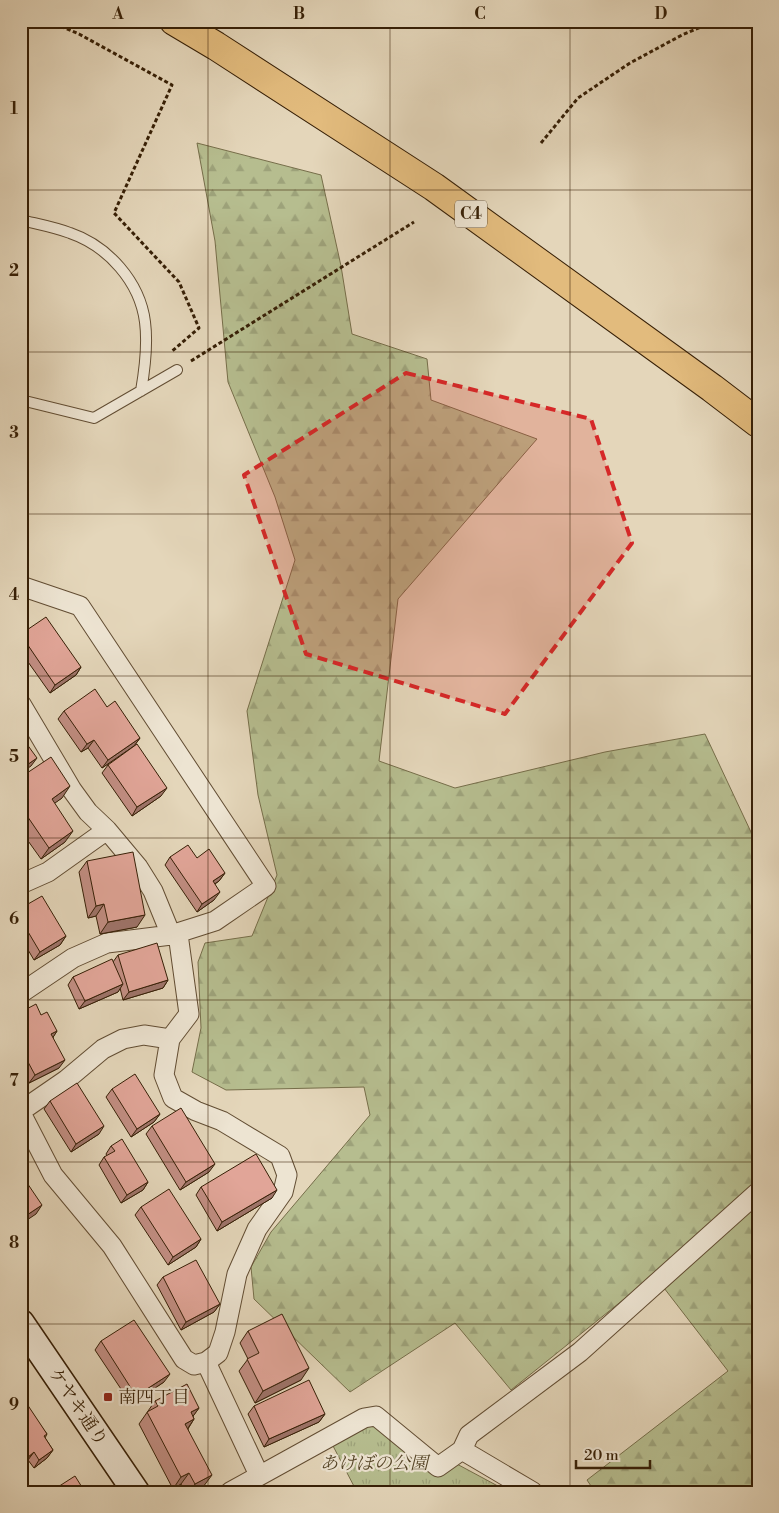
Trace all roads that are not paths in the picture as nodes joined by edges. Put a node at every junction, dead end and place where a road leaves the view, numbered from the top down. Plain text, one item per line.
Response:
1 (174, 21) edge
2 (21, 220) edge
3 (176, 370) road end
4 (141, 391) junction
5 (21, 400) edge
6 (758, 423) edge
7 (21, 586) edge
8 (21, 704) edge
9 (107, 830) junction
10 (21, 884) edge
11 (175, 934) junction
12 (21, 993) edge
13 (170, 1039) junction
14 (21, 1112) edge
15 (758, 1192) edge
16 (21, 1323) edge
17 (206, 1362) junction
18 (462, 1450) junction
19 (259, 1475) junction
20 (136, 1492) edge
21 (230, 1492) edge
22 (533, 1492) edge

1 - 6 highway, C4
2 - 4 lane
3 - 4 lane
4 - 5 lane
7 - 11 street
8 - 9 street
9 - 10 street
9 - 11 street
11 - 12 street
11 - 13 street
13 - 14 street
13 - 17 street
14 - 17 street
15 - 18 street
16 - 20 street, ケヤキ通り
17 - 19 street
18 - 19 street
18 - 22 street
19 - 21 street

